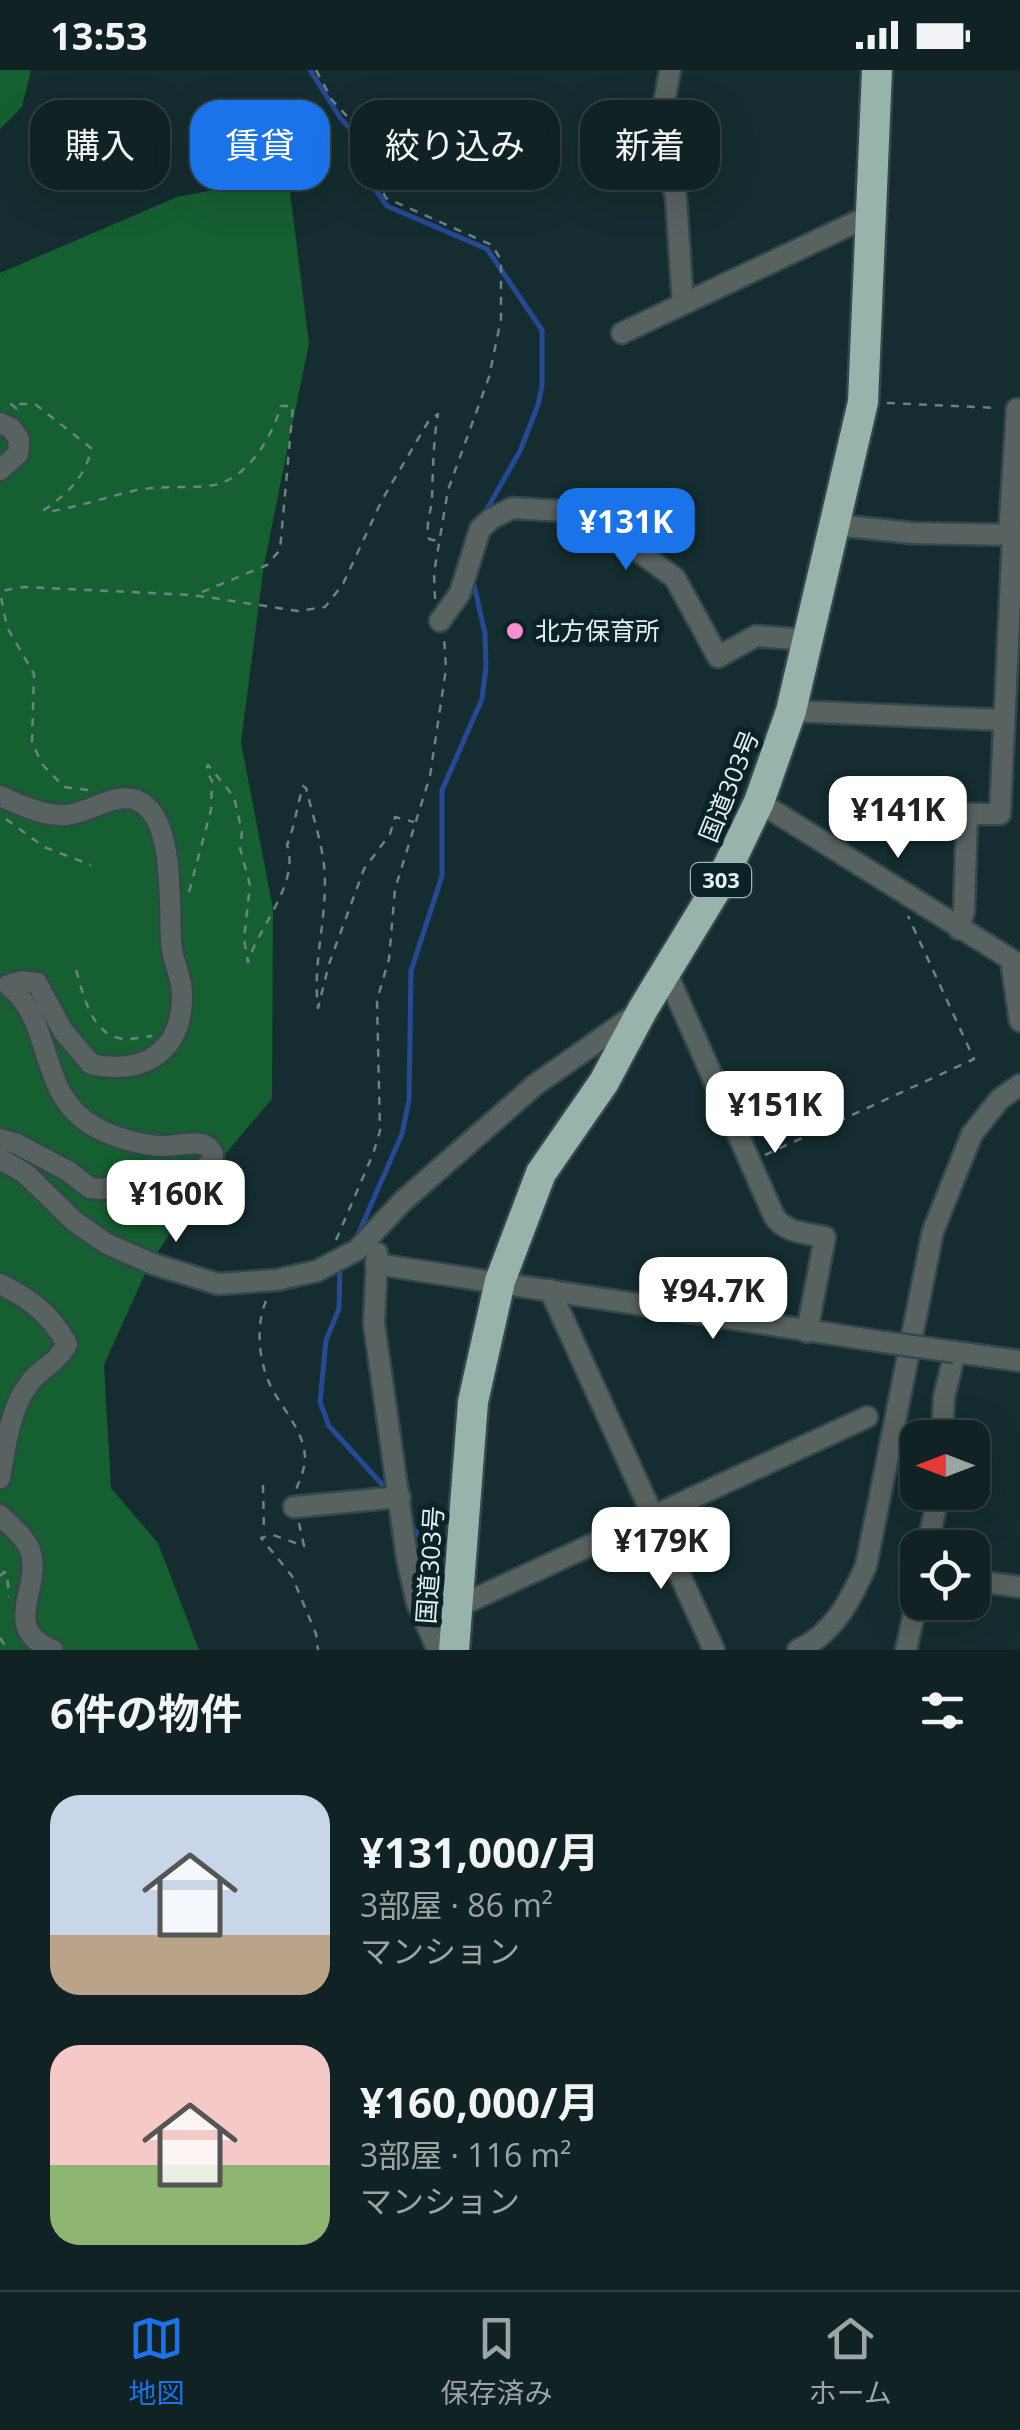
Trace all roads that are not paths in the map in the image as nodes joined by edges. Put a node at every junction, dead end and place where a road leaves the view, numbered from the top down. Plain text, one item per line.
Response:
1 (670, 70) edge
2 (878, 70) edge
3 (872, 214) junction
4 (683, 304) junction
5 (622, 334) dead end
6 (1017, 408) road end
7 (0, 423) edge
8 (0, 470) edge
9 (836, 525) junction
10 (1014, 535) edge
11 (440, 621) road end
12 (808, 640) junction
13 (790, 711) junction
14 (1004, 720) junction
15 (0, 796) edge
16 (759, 802) junction
17 (959, 928) junction
18 (1016, 964) edge
19 (663, 976) junction
20 (643, 1009) junction
21 (1020, 1021) edge
22 (1020, 1085) edge
23 (0, 1139) edge
24 (0, 1159) edge
25 (378, 1231) junction
26 (376, 1264) junction
27 (500, 1282) junction
28 (0, 1284) edge
29 (550, 1290) junction
30 (807, 1332) junction
31 (955, 1352) junction
32 (1020, 1360) edge
33 (867, 1417) dead end
34 (943, 1420) edge
35 (0, 1478) edge
36 (400, 1497) junction
37 (294, 1508) road end
38 (653, 1514) junction
39 (0, 1515) edge
40 (990, 1582) edge
41 (1020, 1587) edge
42 (456, 1602) junction
43 (913, 1620) edge
44 (53, 1650) edge
45 (438, 1650) edge
46 (454, 1650) edge
47 (714, 1650) edge
48 (798, 1650) edge
49 (906, 1650) edge

1 - 4 street
2 - 3 highway, 国道303号 / 303
3 - 4 street
3 - 9 highway, 国道303号 / 303
4 - 5 street
6 - 10 street
7 - 8 street
9 - 10 street
9 - 12 highway, 国道303号 / 303
10 - 14 street
11 - 12 street
12 - 13 highway, 国道303号 / 303
13 - 14 street
13 - 16 highway, 国道303号 / 303
14 - 17 street
15 - 23 street
16 - 17 street
16 - 19 highway, 国道303号 / 303
17 - 18 street
18 - 21 street
19 - 20 highway, 国道303号 / 303
19 - 30 street
20 - 25 street
20 - 27 highway, 国道303号 / 303
22 - 48 street
24 - 25 street
25 - 26 street
26 - 27 street
26 - 36 street
27 - 29 street
27 - 42 highway, 国道303号 / 303
28 - 35 street
29 - 30 street
29 - 38 street
30 - 31 street, bridge
31 - 32 street
31 - 34 street
33 - 38 street
36 - 37 street
36 - 45 street
38 - 42 street
38 - 47 street
39 - 44 street
40 - 41 street
42 - 46 highway, 国道303号 / 303
43 - 49 street

